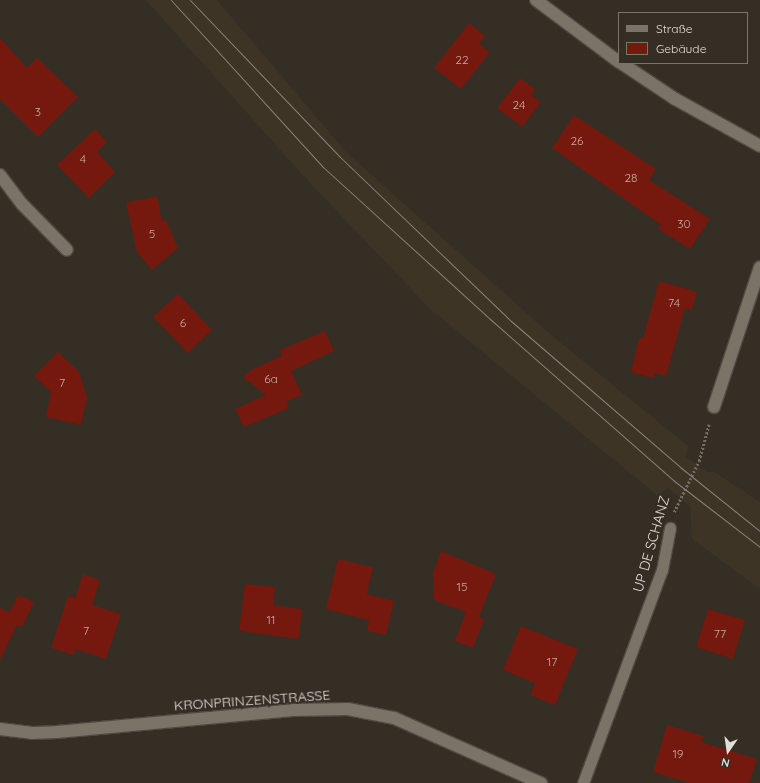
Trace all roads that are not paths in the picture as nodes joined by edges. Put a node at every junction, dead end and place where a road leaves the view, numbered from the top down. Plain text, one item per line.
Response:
1 (536, 0) edge
2 (618, 61) edge
3 (623, 64) edge
4 (760, 146) edge
5 (0, 175) edge
6 (68, 250) dead end
7 (760, 267) edge
8 (714, 407) road end
9 (670, 528) road end
10 (0, 729) edge
11 (541, 783) edge
12 (583, 783) edge

1 - 2 street
3 - 4 street
5 - 6 street
7 - 8 street
9 - 12 lane, UP DE SCHANZ
10 - 11 street, KRONPRINZENSTRASSE

